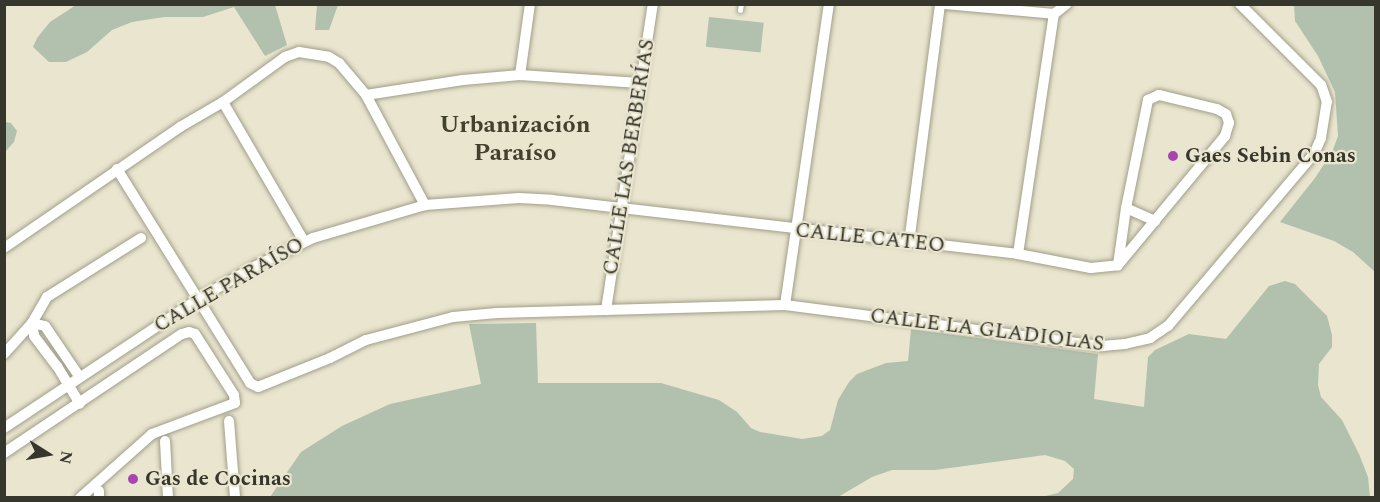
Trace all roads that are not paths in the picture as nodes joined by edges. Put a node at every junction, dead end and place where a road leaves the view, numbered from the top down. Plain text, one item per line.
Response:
1 (530, 4) edge
2 (653, 4) edge
3 (829, 4) edge
4 (940, 4) edge
5 (945, 4) edge
6 (1067, 4) edge
7 (1240, 4) edge
8 (1054, 14) junction
9 (520, 75) junction
10 (640, 83) junction
11 (366, 95) junction
12 (223, 102) junction
13 (117, 169) junction
14 (425, 205) junction
15 (622, 207) junction
16 (1126, 208) junction
17 (1155, 221) junction
18 (798, 230) junction
19 (141, 237) dead end
20 (304, 241) junction
21 (909, 243) junction
22 (4, 248) edge
23 (1018, 254) junction
24 (1118, 265) junction
25 (198, 299) junction
26 (785, 304) junction
27 (606, 310) junction
28 (32, 323) junction
29 (50, 332) junction
30 (38, 341) junction
31 (4, 354) edge
32 (79, 376) junction
33 (68, 385) junction
34 (80, 404) junction
35 (229, 421) dead end
36 (4, 428) edge
37 (165, 441) dead end
38 (4, 453) edge
39 (80, 498) edge
40 (168, 498) edge
41 (235, 498) edge

1 - 9 street
2 - 10 street, CALLE LAS BERBERÍAS
3 - 18 street
4 - 21 street
5 - 8 street
6 - 8 street
7 - 26 street, CALLE LA GLADIOLAS
8 - 23 street
9 - 10 street
9 - 11 street
10 - 15 street, CALLE LAS BERBERÍAS
11 - 12 street
11 - 14 street
12 - 13 street
12 - 20 street
13 - 22 street
13 - 25 street
14 - 15 street, CALLE PARAÍSO
14 - 20 street, CALLE PARAÍSO
15 - 18 street, CALLE CATEO
15 - 27 street, CALLE LAS BERBERÍAS
16 - 17 street
16 - 17 street
16 - 24 street
17 - 24 street
18 - 21 street, CALLE CATEO
18 - 26 street
19 - 28 street
20 - 25 street, CALLE PARAÍSO
21 - 23 street, CALLE CATEO
23 - 24 street, CALLE CATEO
25 - 27 street, CALLE LA GLADIOLAS
25 - 32 street, CALLE PARAÍSO
26 - 27 street, CALLE LA GLADIOLAS
28 - 29 street
28 - 30 street
28 - 31 street
29 - 30 street
29 - 32 street
30 - 33 street
32 - 33 street, CALLE PARAÍSO
33 - 34 street
33 - 36 street, CALLE PARAÍSO
34 - 38 street
34 - 39 street
35 - 41 street
37 - 40 street

